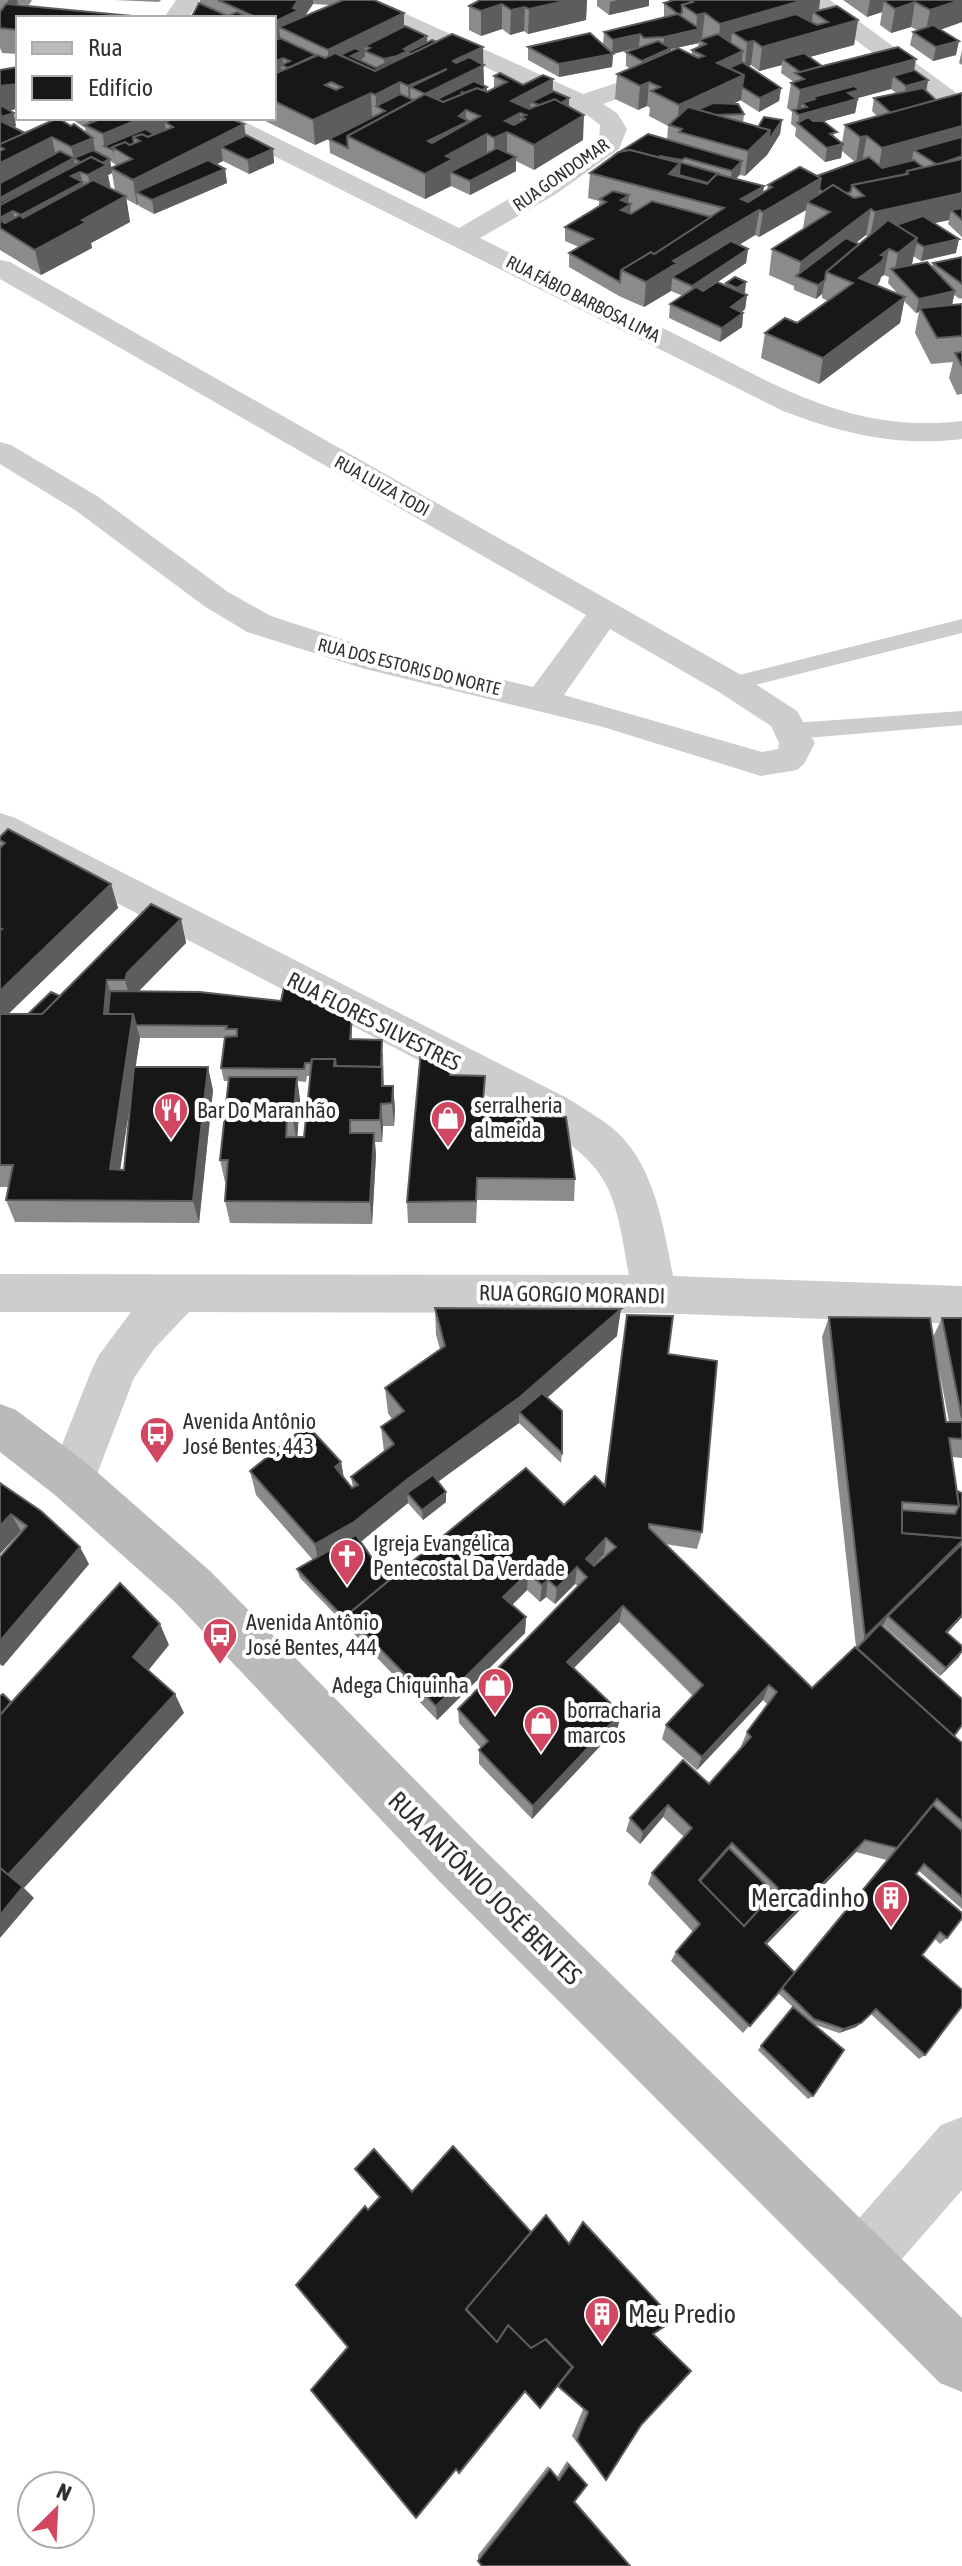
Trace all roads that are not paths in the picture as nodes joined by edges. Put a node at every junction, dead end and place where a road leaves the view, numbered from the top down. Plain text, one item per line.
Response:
1 (815, 0) edge
2 (395, 16) edge
3 (845, 20) junction
4 (815, 28) edge
5 (702, 62) edge
6 (582, 103) junction
7 (962, 109) edge
8 (221, 120) edge
9 (462, 238) junction
10 (0, 268) edge
11 (962, 430) edge
12 (0, 451) edge
13 (606, 611) junction
14 (962, 626) edge
15 (731, 684) junction
16 (542, 700) junction
17 (962, 718) edge
18 (794, 731) junction
19 (0, 826) edge
20 (181, 1291) junction
21 (0, 1293) edge
22 (654, 1294) junction
23 (962, 1305) edge
24 (0, 1425) edge
25 (72, 1480) junction
26 (962, 2146) edge
27 (860, 2262) junction
28 (962, 2361) edge

1 - 3 street
2 - 6 street, RUA GONDOMAR
3 - 4 street
3 - 7 street
5 - 6 street
6 - 9 street, RUA GONDOMAR
8 - 9 street, RUA FÁBIO BARBOSA LIMA
9 - 11 street, RUA FÁBIO BARBOSA LIMA
10 - 13 street, RUA LUIZA TODI
12 - 16 street, RUA DOS ESTORIS DO NORTE
13 - 15 street, RUA LUIZA TODI
13 - 16 street
14 - 15 lane
15 - 18 street, RUA LUIZA TODI
16 - 18 street, RUA DOS ESTORIS DO NORTE
17 - 18 lane
19 - 22 street, RUA FLORES SILVESTRES
20 - 21 street, RUA GORGIO MORANDI
20 - 22 street, RUA GORGIO MORANDI
20 - 25 street
22 - 23 street, RUA GORGIO MORANDI
24 - 25 street, RUA ANTÔNIO JOSÉ BENTES
25 - 27 street, RUA ANTÔNIO JOSÉ BENTES
26 - 27 street
27 - 28 street, RUA ANTÔNIO JOSÉ BENTES

